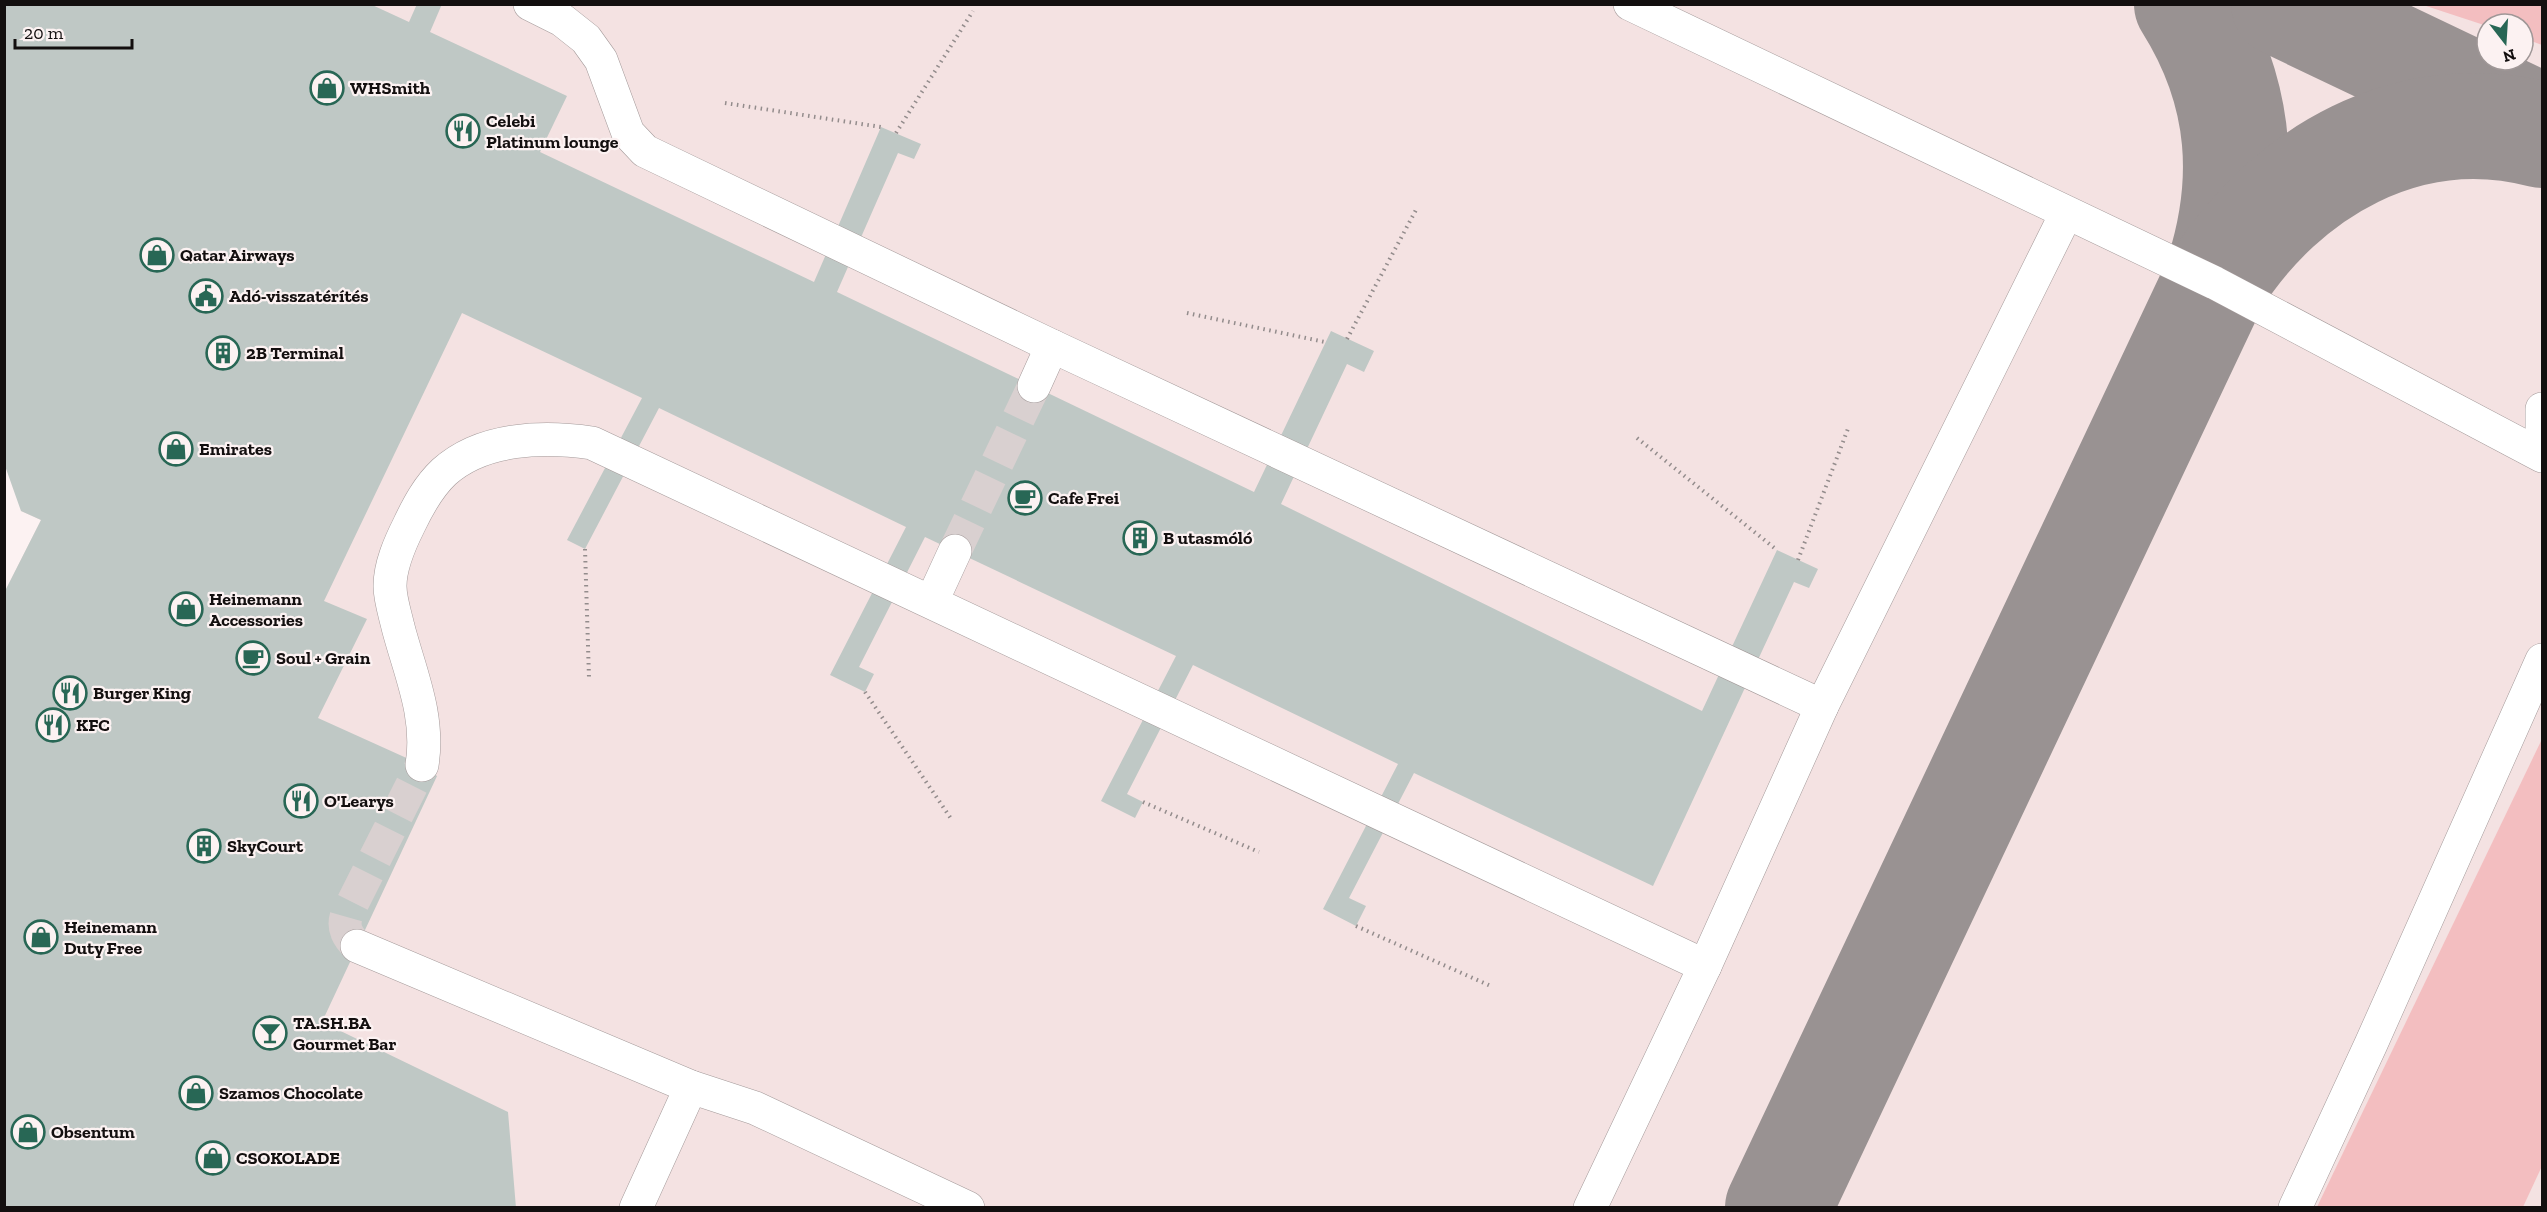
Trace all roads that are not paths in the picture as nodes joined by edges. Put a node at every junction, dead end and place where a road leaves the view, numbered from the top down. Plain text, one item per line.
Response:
1 (530, 4) edge
2 (1630, 4) edge
3 (2066, 214) junction
4 (1052, 346) junction
5 (1034, 386) tunnel mouth
6 (2542, 409) edge
7 (2542, 431) edge
8 (2542, 456) edge
9 (956, 551) tunnel mouth
10 (932, 601) junction
11 (2542, 660) edge
12 (1822, 706) junction
13 (422, 765) tunnel mouth
14 (357, 946) tunnel mouth
15 (1705, 966) junction
16 (691, 1087) junction
17 (636, 1208) edge
18 (968, 1208) edge
19 (1590, 1208) edge
20 (2295, 1208) edge

1 - 4 lane
2 - 3 lane
3 - 8 lane
3 - 12 lane
4 - 5 lane
4 - 12 lane
6 - 7 lane
9 - 10 lane
10 - 13 lane
10 - 15 lane
11 - 20 lane
12 - 15 lane
14 - 16 lane
15 - 19 lane
16 - 17 lane
16 - 18 lane

